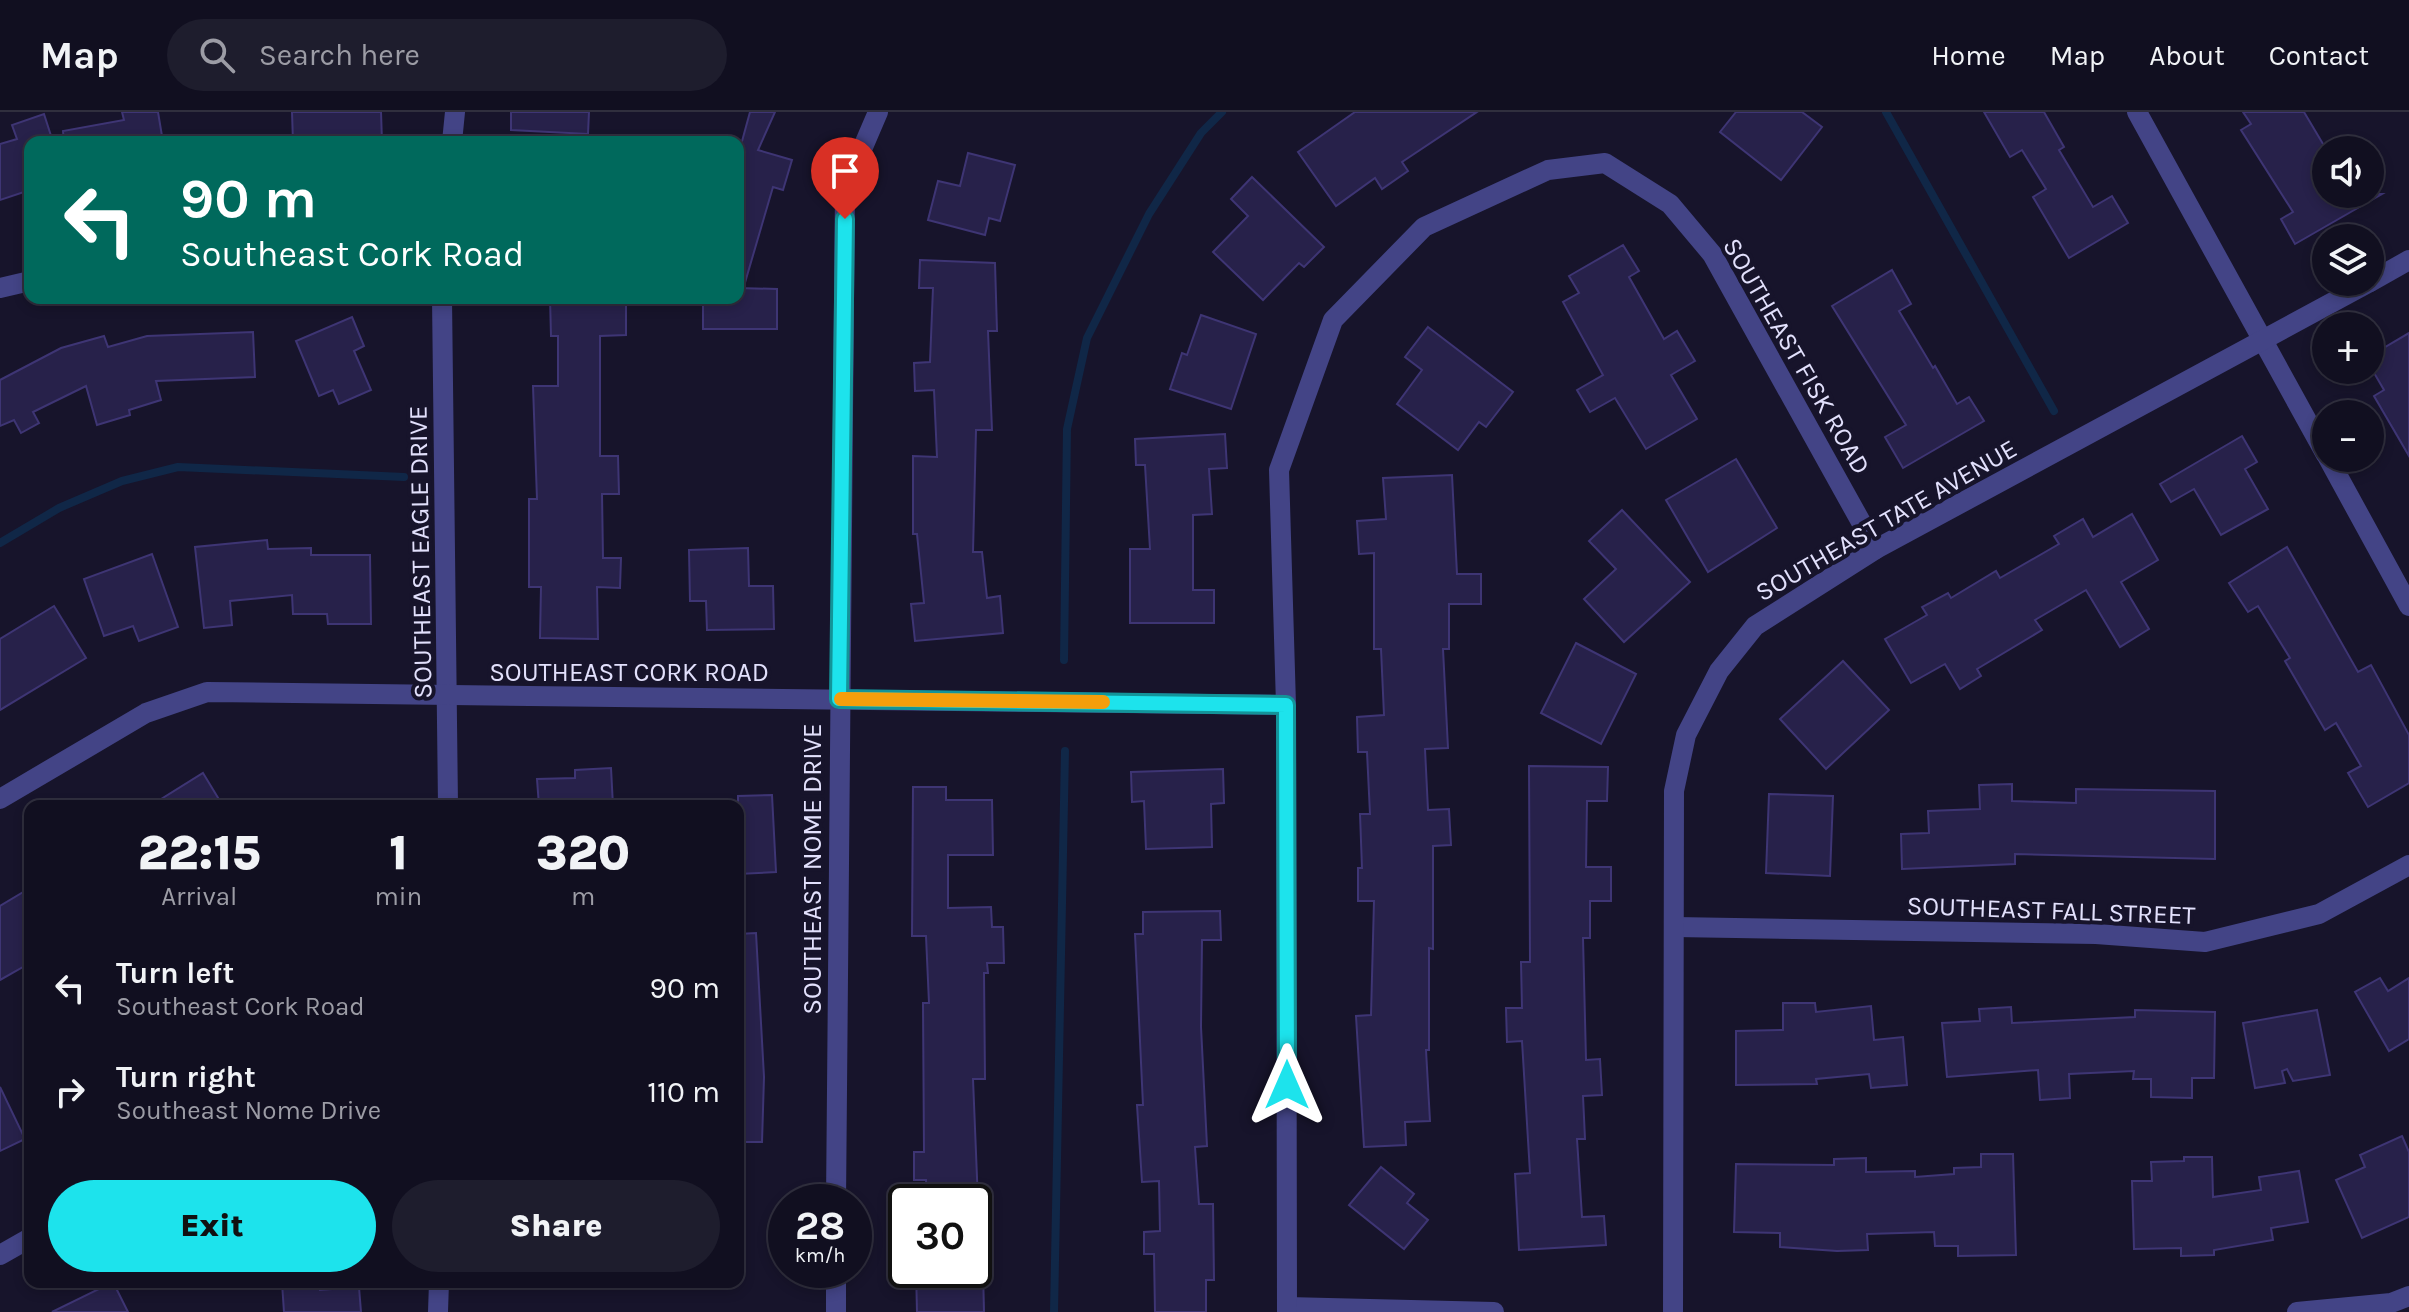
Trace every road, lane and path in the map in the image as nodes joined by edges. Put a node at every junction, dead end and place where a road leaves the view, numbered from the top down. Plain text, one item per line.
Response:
1 (455, 112) edge
2 (878, 112) edge
3 (2137, 112) edge
4 (453, 136) edge
5 (2409, 260) edge
6 (2384, 274) edge
7 (24, 282) edge
8 (0, 288) edge
9 (2345, 296) edge
10 (442, 304) edge
11 (2263, 341) junction
12 (2312, 429) edge
13 (2336, 472) edge
14 (1876, 549) junction
15 (2409, 606) edge
16 (448, 697) junction
17 (839, 699) junction
18 (1286, 705) junction
19 (0, 799) edge
20 (448, 800) edge
21 (2409, 865) edge
22 (1675, 927) junction
23 (836, 1184) edge
24 (24, 1241) edge
25 (0, 1255) edge
26 (439, 1288) edge
27 (836, 1288) edge
28 (2409, 1296) edge
29 (1287, 1309) edge
30 (438, 1312) edge
31 (836, 1312) edge
32 (1494, 1312) edge
33 (1673, 1312) edge
34 (2297, 1312) edge

1 - 4 street
2 - 17 street, SOUTHEAST NOME DRIVE
3 - 11 street
5 - 6 street, SOUTHEAST TATE AVENUE
7 - 8 street
9 - 11 street, SOUTHEAST TATE AVENUE
10 - 16 street, SOUTHEAST EAGLE DRIVE
11 - 12 street
11 - 14 street, SOUTHEAST TATE AVENUE
13 - 15 street
14 - 18 street, SOUTHEAST FISK ROAD
14 - 22 street, SOUTHEAST TATE AVENUE
16 - 17 street, SOUTHEAST CORK ROAD
16 - 19 street, SOUTHEAST CORK ROAD
16 - 20 street, SOUTHEAST EAGLE DRIVE
17 - 18 street, SOUTHEAST CORK ROAD
17 - 23 street, SOUTHEAST NOME DRIVE
18 - 29 street, SOUTHEAST FISK ROAD
21 - 22 street, SOUTHEAST FALL STREET
22 - 33 street, SOUTHEAST TATE AVENUE
24 - 25 street
26 - 30 street
27 - 31 street
28 - 34 street
29 - 32 street

